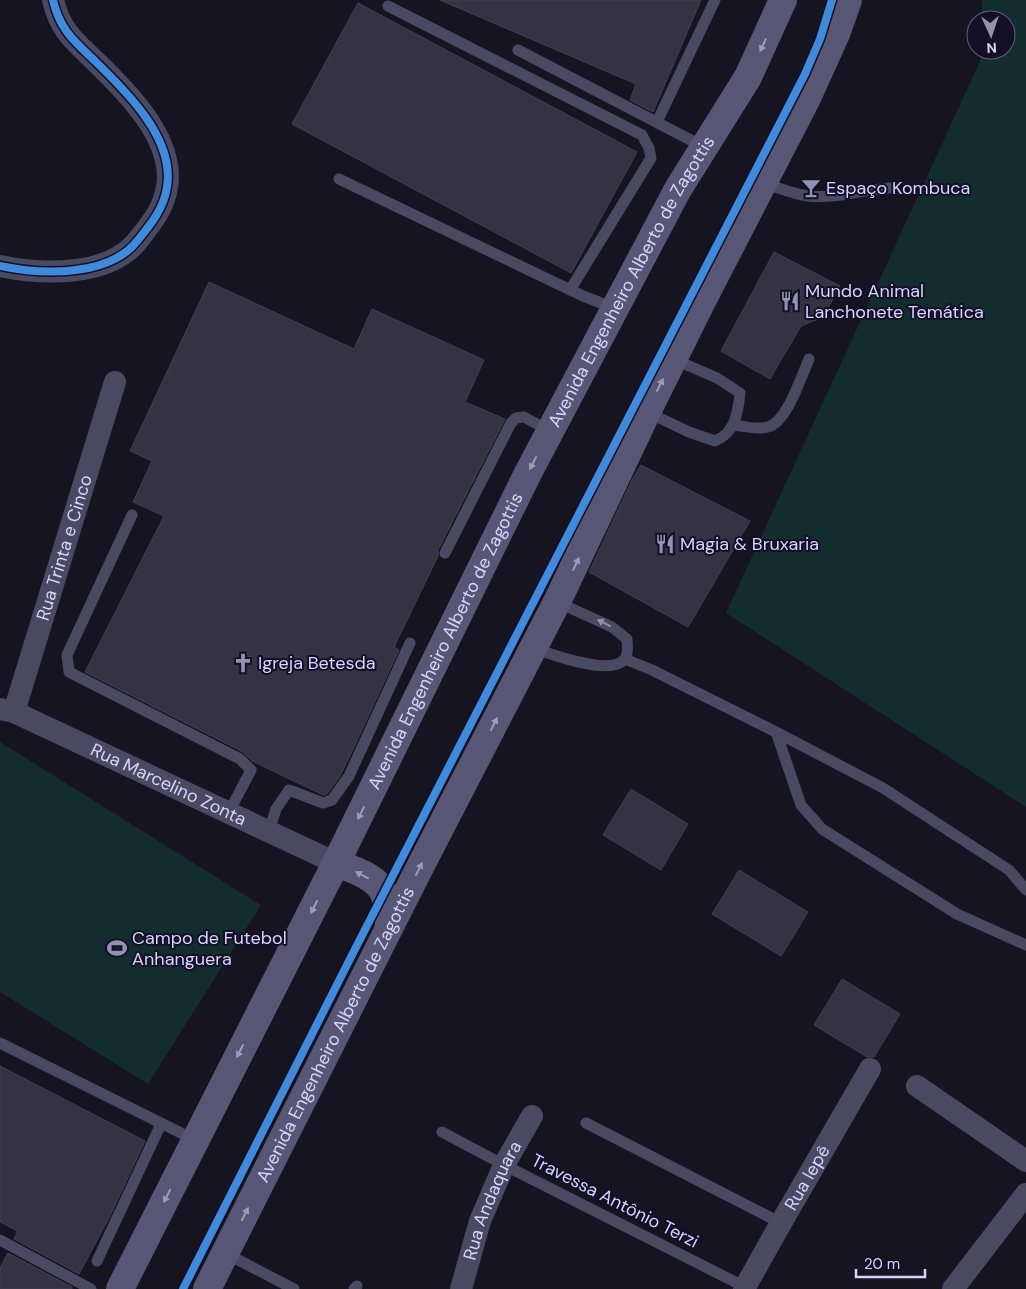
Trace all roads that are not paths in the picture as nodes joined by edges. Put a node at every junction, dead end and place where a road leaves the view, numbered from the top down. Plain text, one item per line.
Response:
1 (53, 0) edge
2 (715, 0) edge
3 (783, 0) edge
4 (848, 0) edge
5 (388, 6) dead end
6 (518, 50) dead end
7 (658, 122) junction
8 (704, 147) junction
9 (339, 179) dead end
10 (763, 183) junction
11 (889, 188) dead end
12 (0, 266) edge
13 (570, 290) junction
14 (614, 308) junction
15 (673, 359) junction
16 (809, 359) dead end
17 (115, 382) dead end
18 (647, 412) junction
19 (733, 425) junction
20 (550, 432) junction
21 (132, 514) dead end
22 (445, 553) dead end
23 (558, 602) junction
24 (410, 643) dead end
25 (533, 648) junction
26 (625, 659) junction
27 (7, 711) edge
28 (776, 732) junction
29 (229, 812) junction
30 (269, 831) junction
31 (336, 863) junction
32 (1026, 890) edge
33 (390, 928) junction
34 (1026, 944) edge
35 (0, 1043) edge
36 (870, 1069) dead end
37 (917, 1086) dead end
38 (532, 1116) dead end
39 (586, 1123) dead end
40 (161, 1124) junction
41 (442, 1132) dead end
42 (195, 1140) junction
43 (1026, 1161) edge
44 (504, 1165) junction
45 (1026, 1194) edge
46 (781, 1223) junction
47 (0, 1240) edge
48 (225, 1253) junction
49 (97, 1261) dead end
50 (745, 1288) edge
51 (91, 1289) edge
52 (120, 1289) edge
53 (207, 1289) edge
54 (294, 1289) edge
55 (461, 1289) edge
56 (953, 1289) edge

1 - 12 street
2 - 7 lane
3 -> 8 main road, Avenida Engenheiro Alberto de Zagottis
4 - 10 main road, Avenida Engenheiro Alberto de Zagottis
5 - 13 lane
6 - 7 lane
7 - 8 lane
8 - 14 main road, Avenida Engenheiro Alberto de Zagottis
9 - 13 lane
10 - 11 lane
10 - 15 main road, Avenida Engenheiro Alberto de Zagottis
13 - 14 lane
14 - 20 main road, Avenida Engenheiro Alberto de Zagottis
18 -> 15 main road, Avenida Engenheiro Alberto de Zagottis
15 - 19 lane
16 - 19 lane
17 - 27 street, Rua Trinta e Cinco
18 - 19 lane
23 -> 18 main road, Avenida Engenheiro Alberto de Zagottis
20 - 22 lane
20 -> 31 main road, Avenida Engenheiro Alberto de Zagottis
21 - 29 lane
23 - 25 main road, Avenida Engenheiro Alberto de Zagottis
26 -> 23 lane
24 - 30 lane
25 - 26 lane
33 -> 25 main road, Avenida Engenheiro Alberto de Zagottis
26 - 28 lane
27 - 29 street, Rua Marcelino Zonta
28 - 32 lane
28 - 34 lane
29 - 30 street, Rua Marcelino Zonta
30 - 31 street, Rua Marcelino Zonta
33 -> 31 main road
31 -> 42 main road, Avenida Engenheiro Alberto de Zagottis
48 -> 33 main road, Avenida Engenheiro Alberto de Zagottis
35 - 40 lane
36 - 46 street, Rua Iepê
37 - 43 street
38 - 44 street, Rua Andaquara
39 - 46 lane
40 - 42 lane
40 - 49 lane
41 - 44 lane, Travessa Antônio Terzi
42 -> 52 main road, Avenida Engenheiro Alberto de Zagottis
44 - 50 lane, Travessa Antônio Terzi
44 - 55 street, Rua Andaquara
45 - 56 street
46 - 50 street, Rua Iepê
47 - 51 lane
48 - 53 main road, Avenida Engenheiro Alberto de Zagottis
48 - 54 lane

